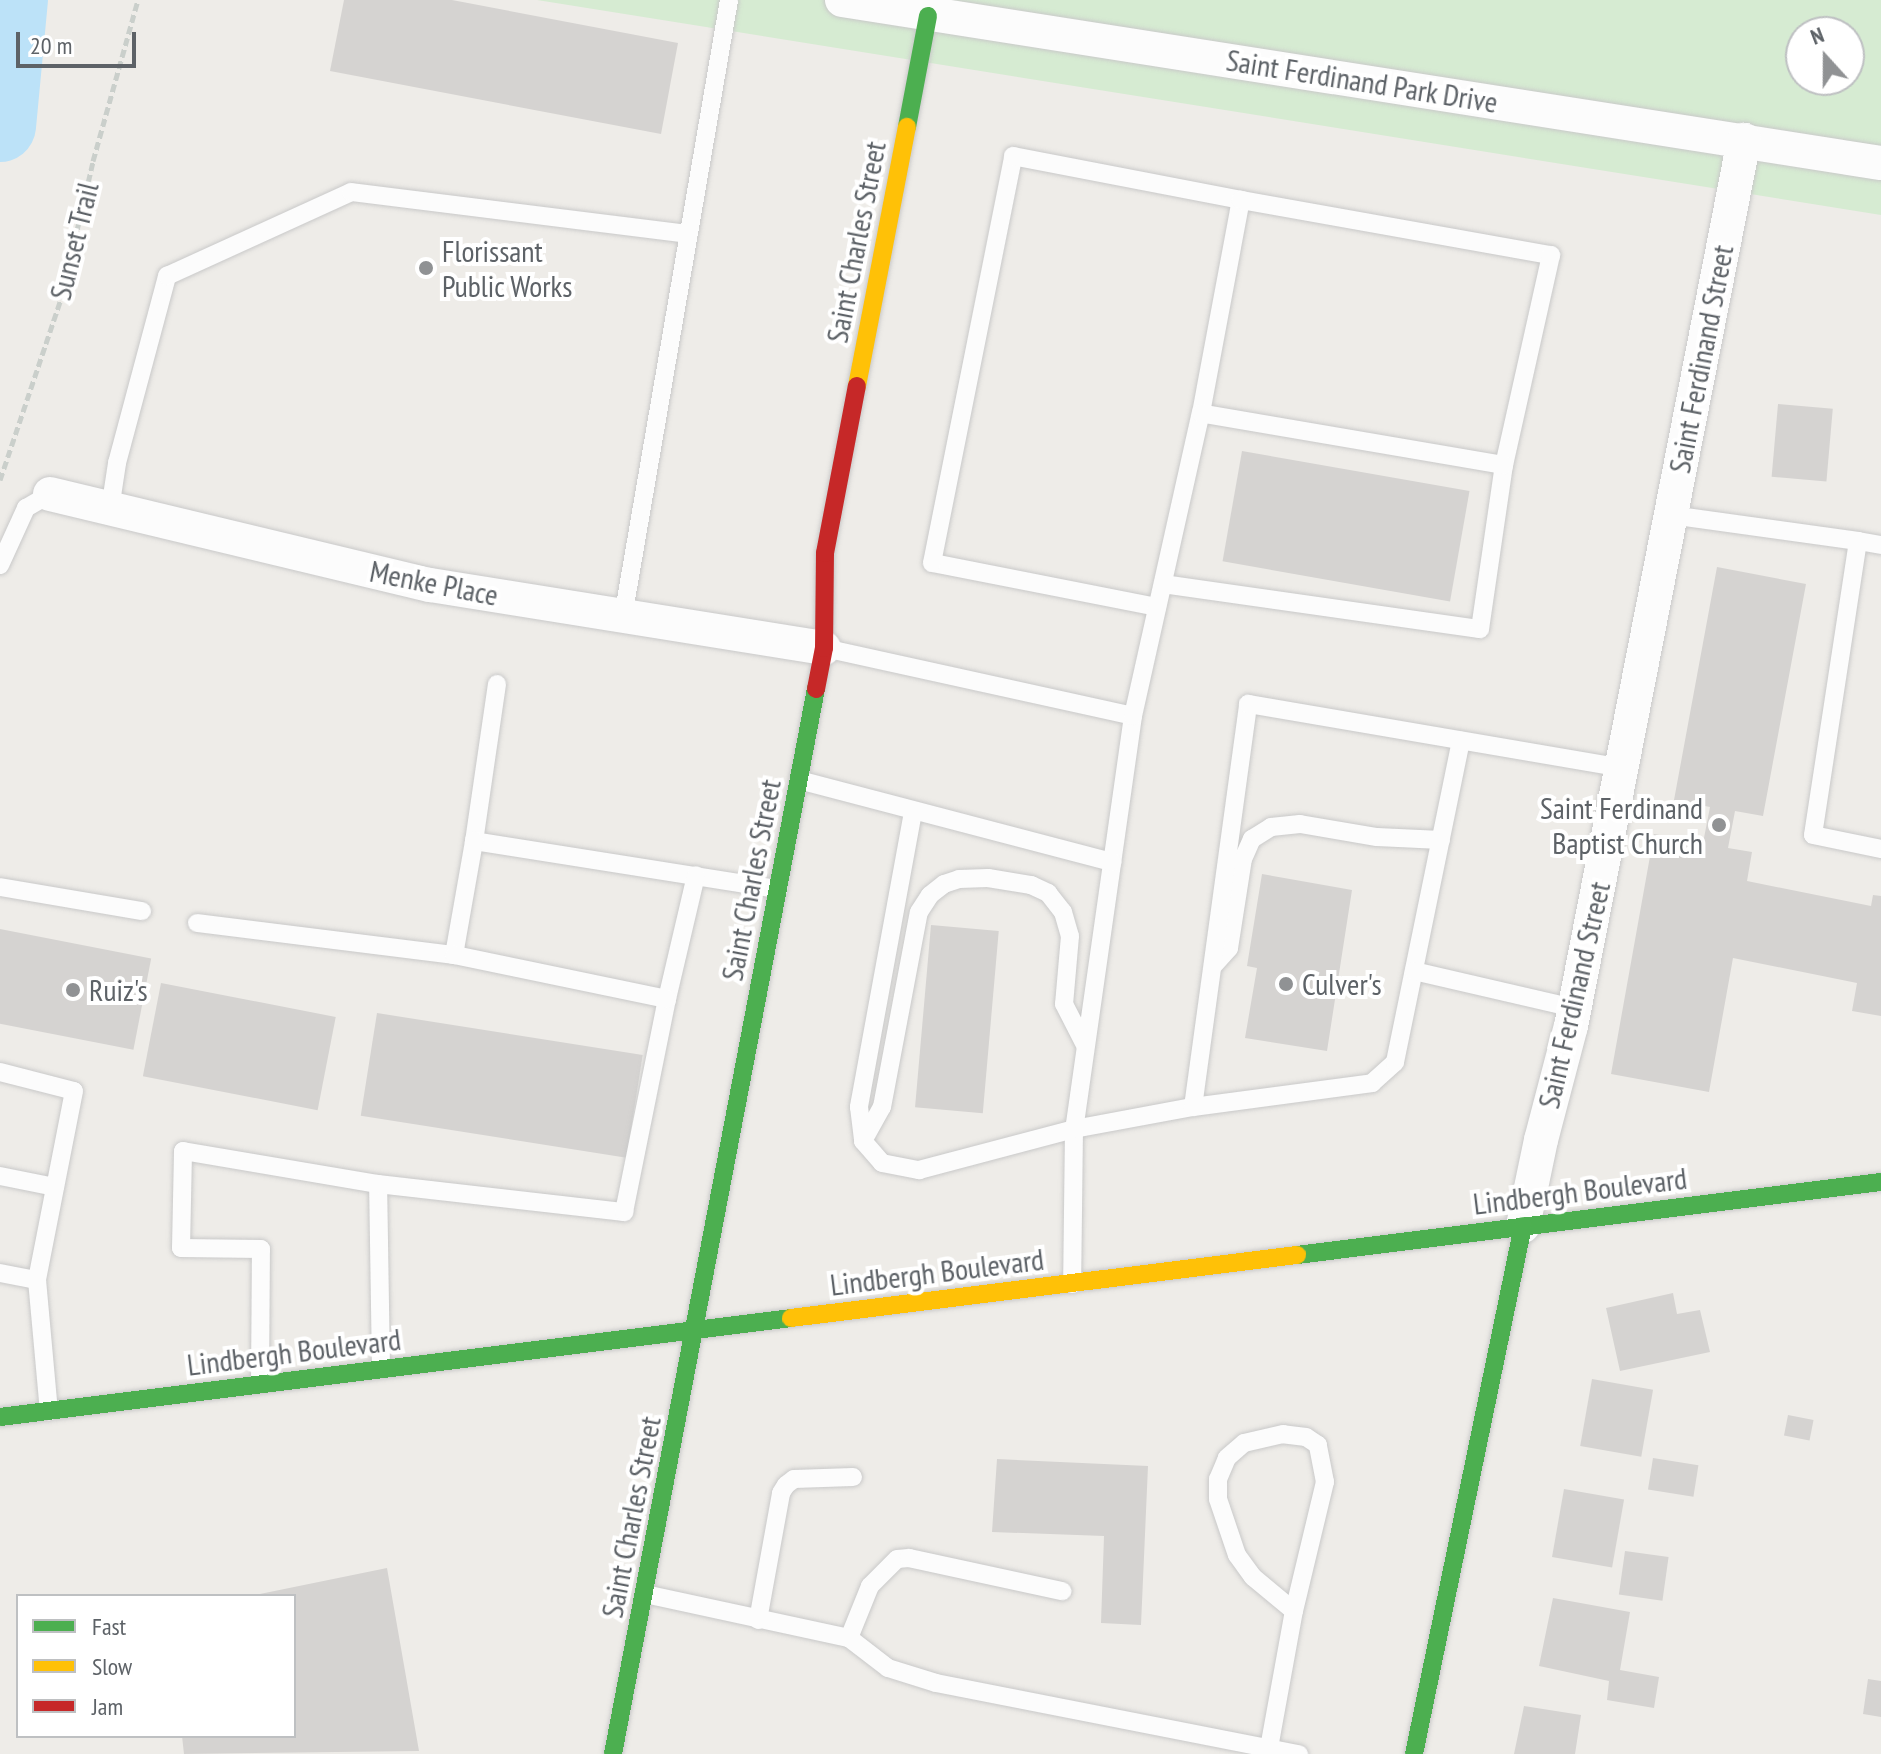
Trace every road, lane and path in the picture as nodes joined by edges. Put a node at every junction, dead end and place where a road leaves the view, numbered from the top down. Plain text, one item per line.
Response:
1 (138, 0) edge
2 (729, 0) edge
3 (842, 0) edge
4 (928, 16) junction
5 (1744, 140) junction
6 (1881, 163) edge
7 (1241, 200) junction
8 (688, 234) junction
9 (1201, 413) junction
10 (1504, 465) junction
11 (0, 480) edge
12 (50, 494) joint
13 (110, 509) junction
14 (1671, 515) junction
15 (1858, 541) junction
16 (1881, 545) edge
17 (0, 565) edge
18 (1163, 584) junction
19 (1157, 607) junction
20 (623, 617) junction
21 (824, 648) junction
22 (497, 684) dead end
23 (1133, 716) junction
24 (1461, 741) junction
25 (1621, 768) junction
26 (799, 780) junction
27 (913, 812) junction
28 (1441, 840) junction
29 (474, 841) junction
30 (1881, 849) edge
31 (1112, 862) junction
32 (696, 875) junction
33 (0, 887) edge
34 (778, 889) junction
35 (142, 911) dead end
36 (197, 923) dead end
37 (454, 955) junction
38 (1212, 966) junction
39 (1414, 971) junction
40 (667, 999) junction
41 (1574, 1008) junction
42 (1085, 1045) junction
43 (0, 1072) edge
44 (1193, 1107) junction
45 (1074, 1129) junction
46 (863, 1141) junction
47 (0, 1176) edge
48 (1881, 1182) edge
49 (378, 1184) junction
50 (55, 1187) junction
51 (1523, 1226) junction
52 (0, 1273) edge
53 (37, 1280) junction
54 (1072, 1284) junction
55 (694, 1330) junction
56 (381, 1369) junction
57 (260, 1384) junction
58 (49, 1411) junction
59 (0, 1417) edge
60 (853, 1477) dead end
61 (1062, 1591) dead end
62 (645, 1594) junction
63 (1294, 1611) junction
64 (758, 1620) junction
65 (849, 1638) junction
66 (1269, 1748) junction
67 (613, 1754) edge
68 (1299, 1754) edge
69 (1414, 1754) edge

1 - 11 path, Sunset Trail
2 - 8 lane
3 - 4 street, Saint Ferdinand Park Drive
4 - 5 street, Saint Ferdinand Park Drive
4 - 21 main road, Saint Charles Street
5 - 6 street, Saint Ferdinand Park Drive
5 - 14 street, Saint Ferdinand Street
7 - 9 lane
7 - 10 lane
7 - 19 lane
8 - 13 lane
8 - 20 lane
9 - 10 lane
9 - 18 lane
10 - 18 lane
12 - 13 street, Menke Place
12 - 17 lane
13 - 20 street, Menke Place
14 - 15 lane
14 - 25 street, Saint Ferdinand Street
15 - 16 lane
15 - 30 lane
18 - 19 lane
19 - 23 lane
20 - 21 street, Menke Place
21 - 23 lane
21 - 26 main road, Saint Charles Street
22 - 29 lane
23 - 31 lane
24 - 25 lane
24 - 28 lane
24 - 38 lane
25 - 41 street, Saint Ferdinand Street
26 - 27 lane
26 - 34 main road, Saint Charles Street
27 - 31 lane
27 - 46 lane
28 - 38 lane
28 - 39 lane
29 - 32 lane
29 - 37 lane
31 - 42 lane
32 - 34 lane
32 - 40 lane
33 - 35 lane
34 - 55 main road, Saint Charles Street
36 - 37 lane
37 - 40 lane
38 - 44 lane
39 - 41 lane
39 - 44 lane
40 - 49 lane
41 - 51 street, Saint Ferdinand Street
42 - 45 lane
42 - 46 lane
43 - 50 lane
44 - 45 lane
45 - 46 lane
45 - 54 lane
47 - 50 lane
48 - 51 main road, Lindbergh Boulevard
49 - 56 lane
49 - 57 lane
50 - 53 lane
51 - 54 main road, Lindbergh Boulevard
51 - 69 main road, Saint Ferdinand Street
52 - 53 lane
53 - 58 lane
54 - 55 main road, Lindbergh Boulevard
55 - 56 main road, Lindbergh Boulevard
55 - 62 main road, Saint Charles Street
56 - 57 main road, Lindbergh Boulevard
57 - 58 main road, Lindbergh Boulevard
58 - 59 main road, Lindbergh Boulevard
60 - 64 lane
61 - 65 lane
62 - 64 lane
62 - 67 main road, Saint Charles Street
63 - 63 lane
63 - 66 lane
64 - 65 lane
65 - 66 lane
66 - 68 lane

